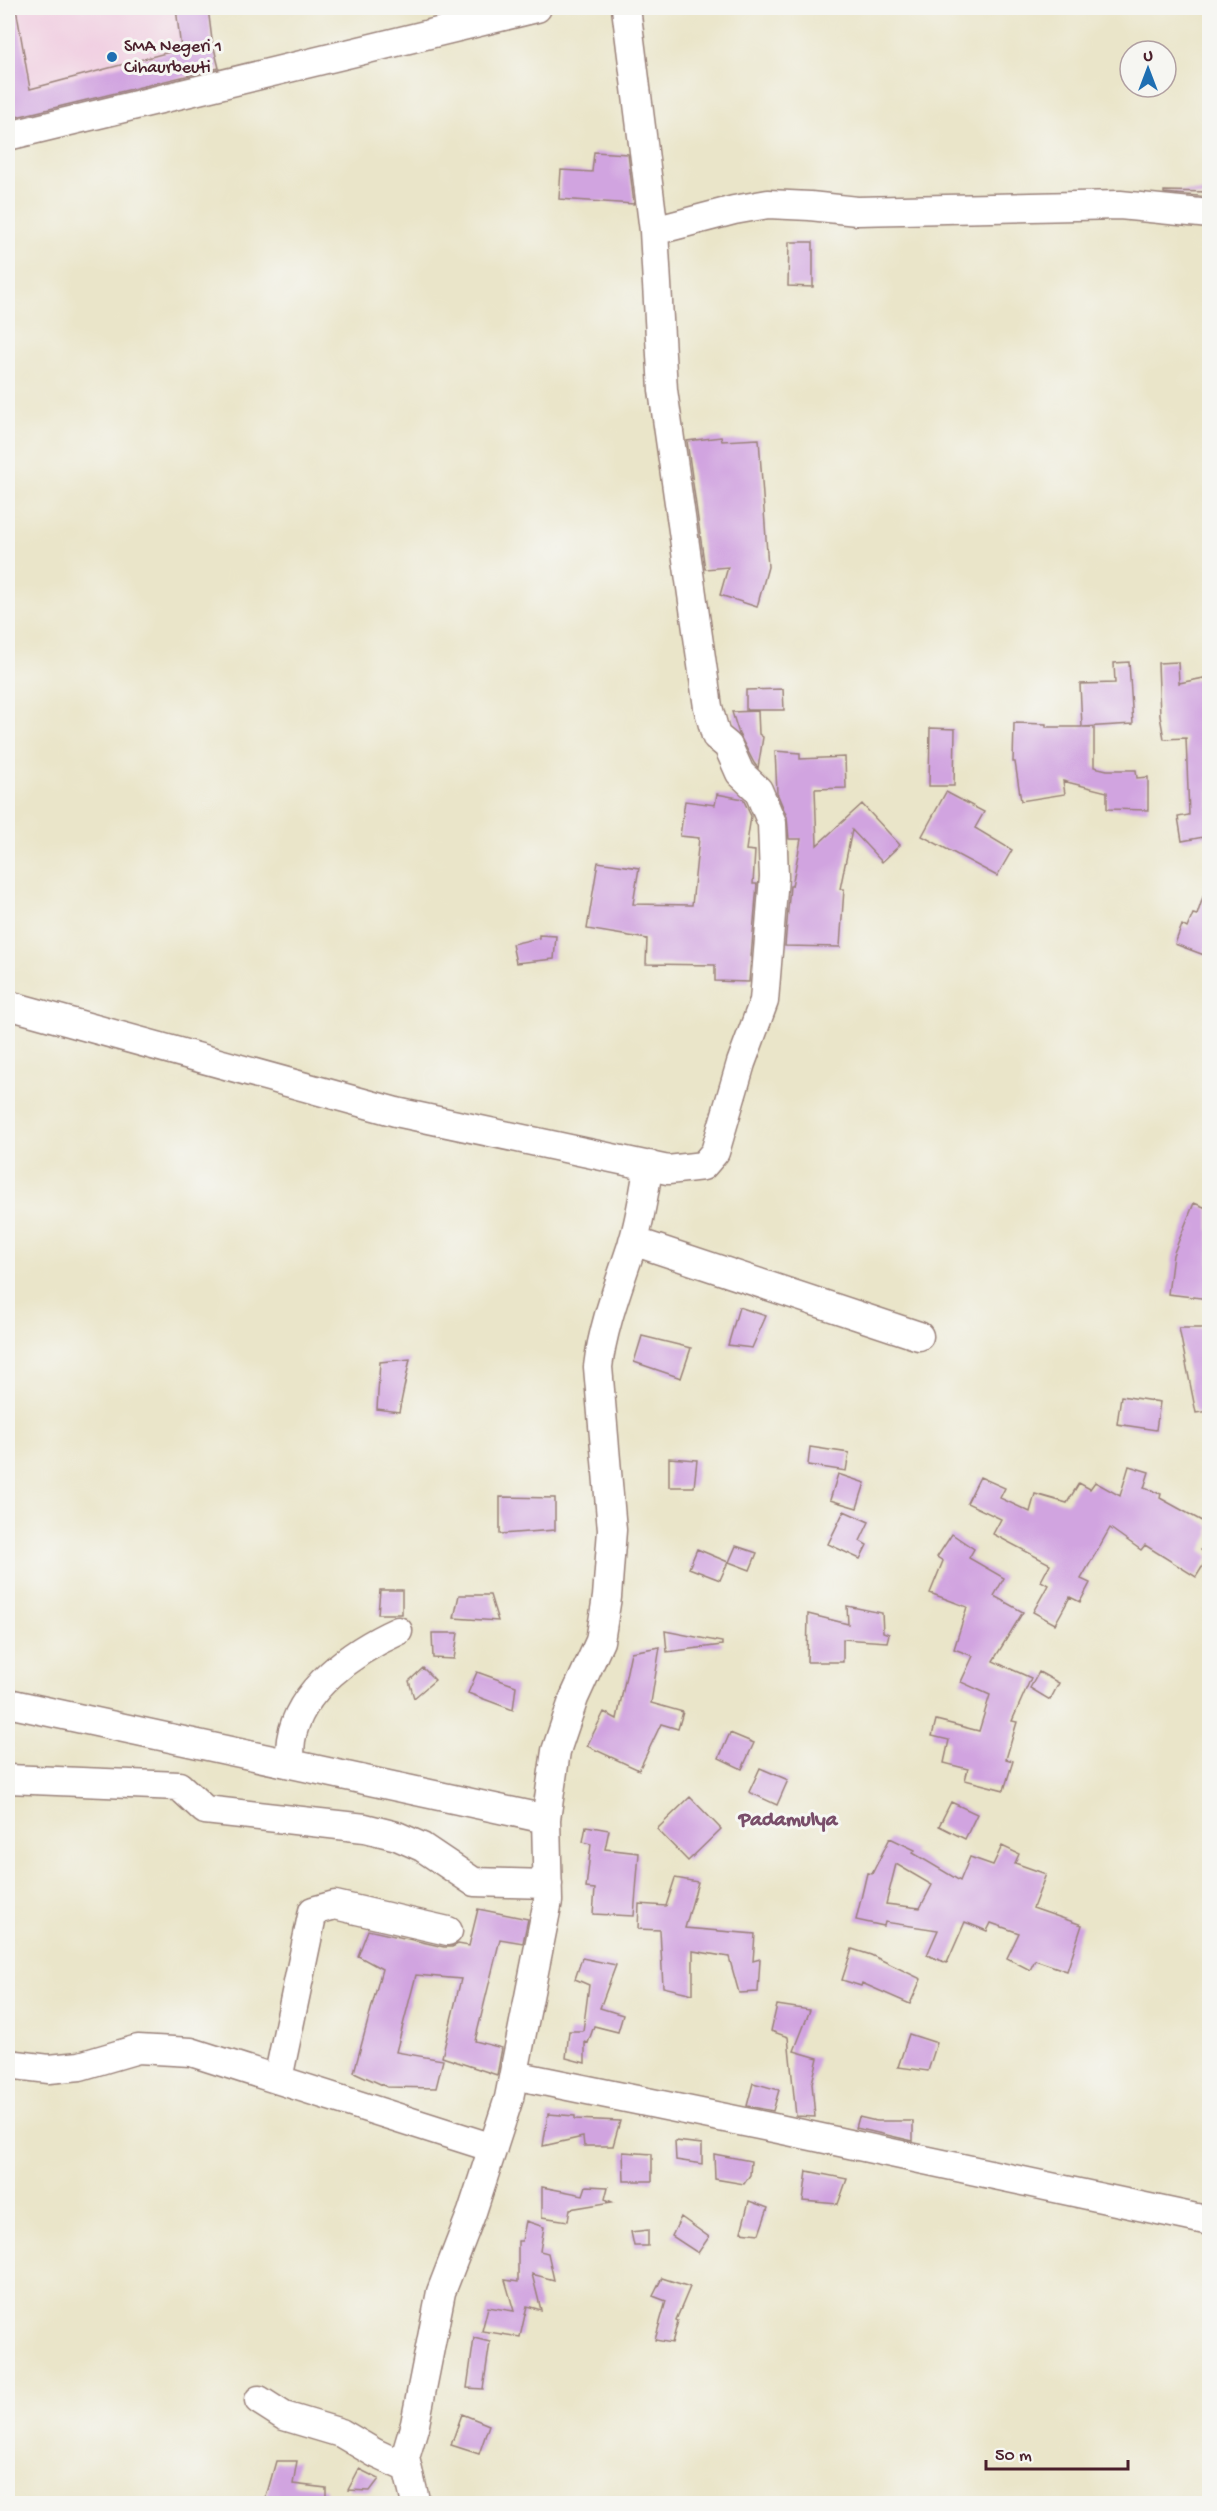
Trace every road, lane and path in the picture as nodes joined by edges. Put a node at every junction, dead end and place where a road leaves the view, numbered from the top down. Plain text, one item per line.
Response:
1 (537, 8) edge
2 (626, 8) edge
3 (8, 136) edge
4 (1209, 214) edge
5 (654, 231) junction
6 (8, 1005) edge
7 (649, 1165) junction
8 (633, 1241) junction
9 (919, 1336) dead end
10 (398, 1631) dead end
11 (8, 1703) edge
12 (290, 1763) junction
13 (8, 1779) edge
14 (546, 1818) junction
15 (548, 1884) junction
16 (448, 1931) dead end
17 (8, 2064) edge
18 (514, 2075) junction
19 (278, 2079) junction
20 (493, 2148) junction
21 (1209, 2221) edge
22 (259, 2400) dead end
23 (407, 2468) junction
24 (416, 2504) edge

1 - 3 street
2 - 5 street
4 - 5 street
5 - 7 street
6 - 7 street
7 - 8 street
8 - 9 street
8 - 14 street
10 - 12 street
11 - 12 street
12 - 14 street
13 - 15 street
14 - 15 street
15 - 18 street
16 - 19 street
17 - 19 street
18 - 20 street
18 - 21 street
19 - 20 street
20 - 23 street
22 - 23 street
23 - 24 street

